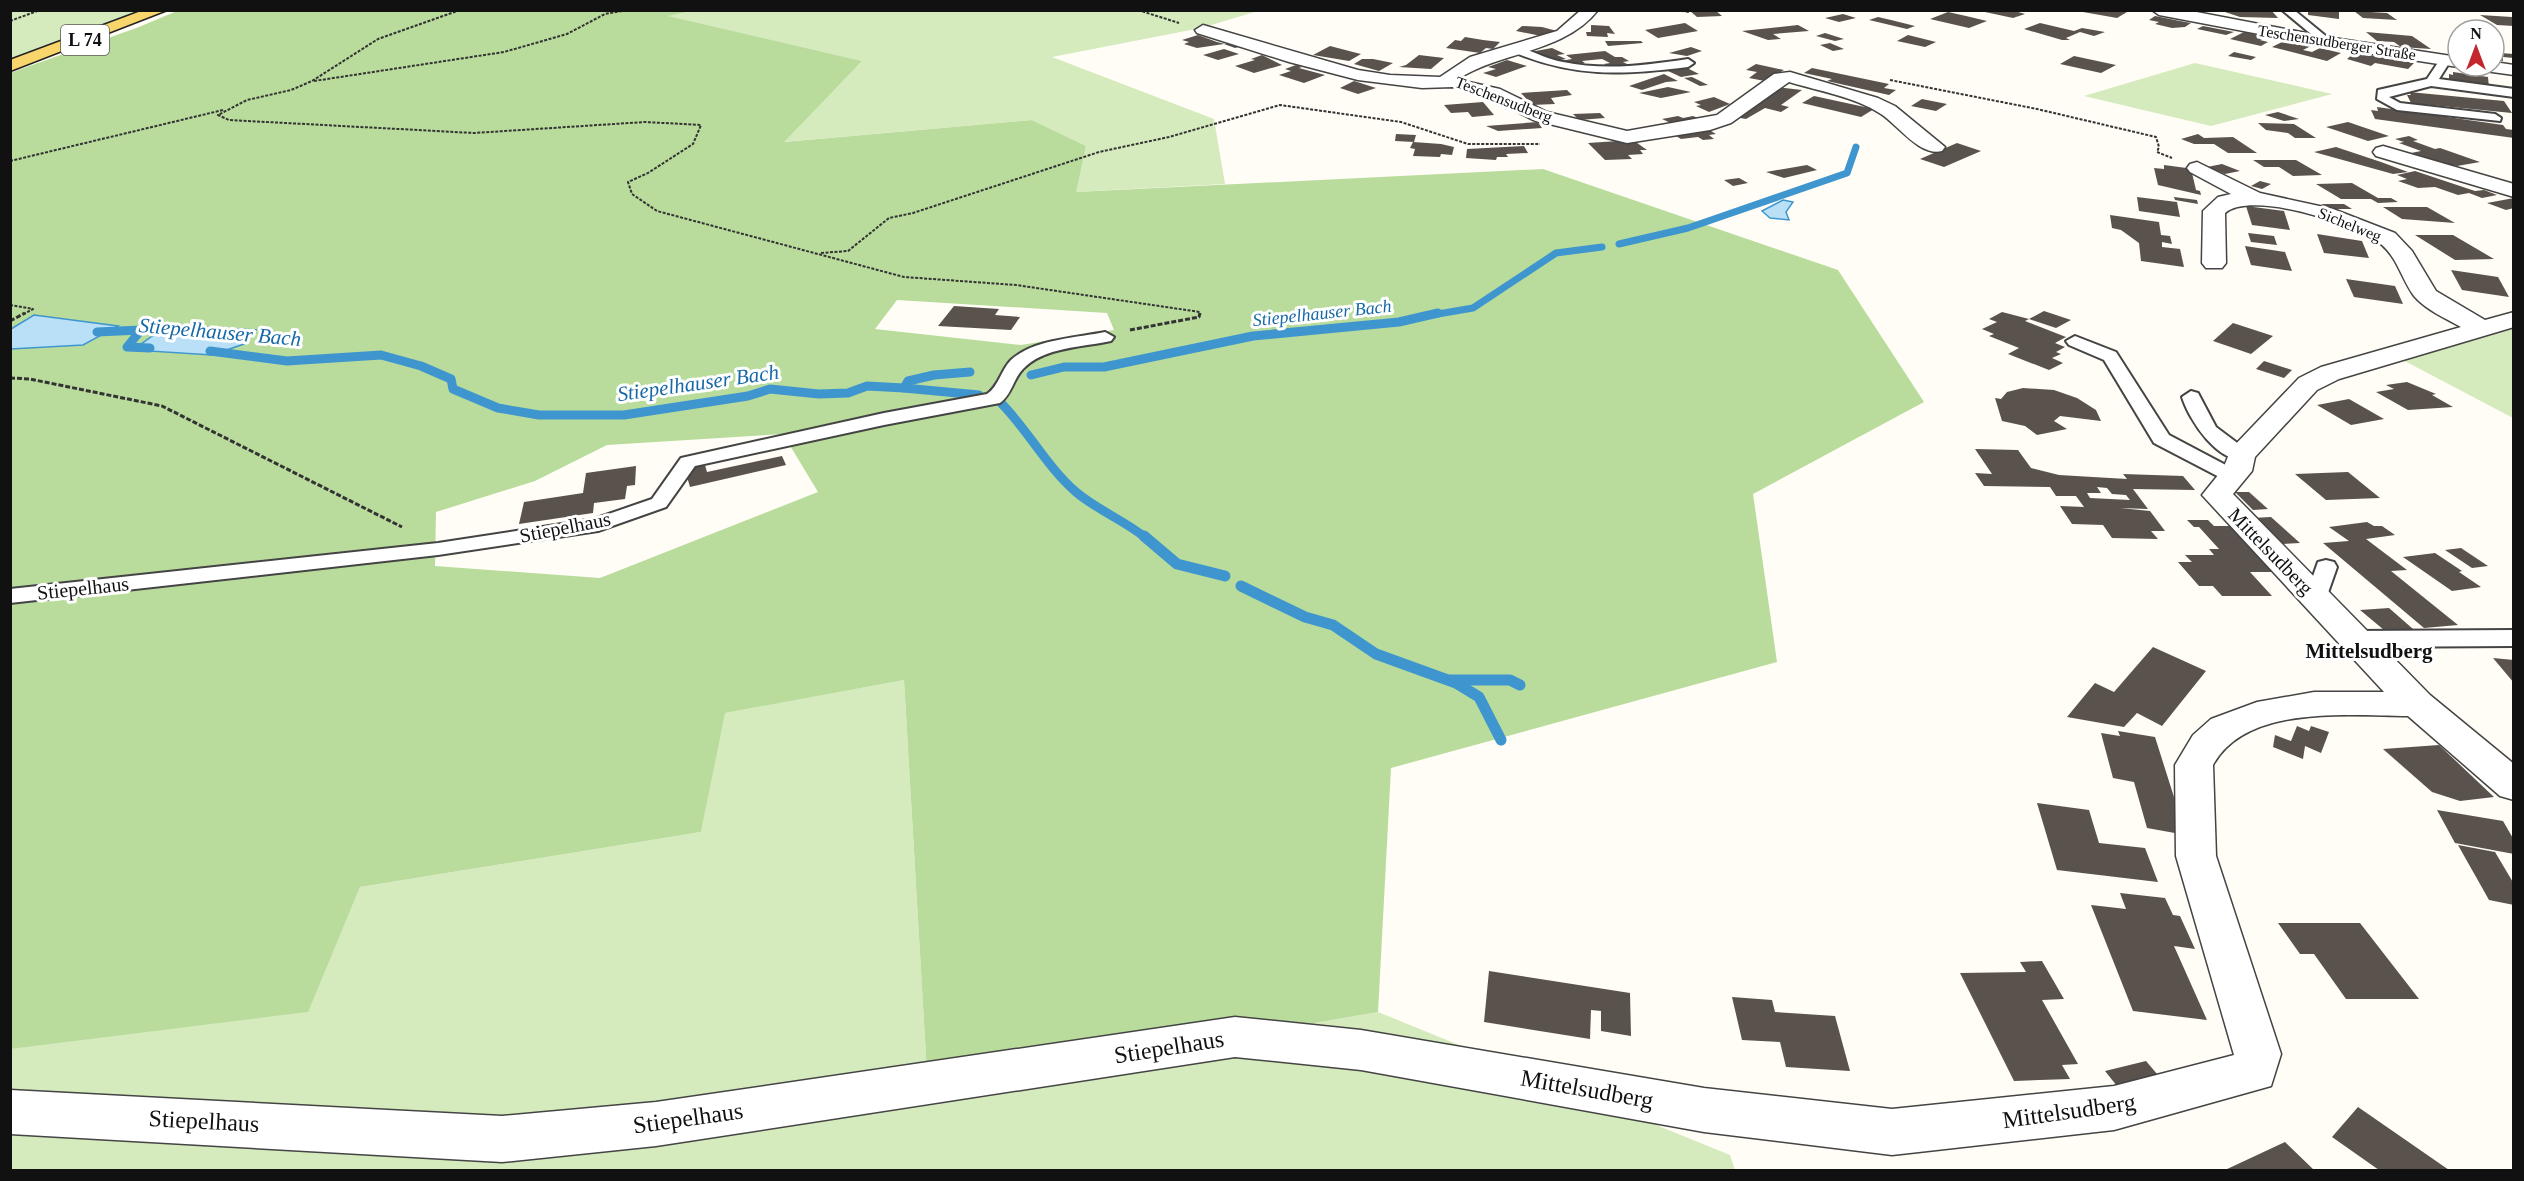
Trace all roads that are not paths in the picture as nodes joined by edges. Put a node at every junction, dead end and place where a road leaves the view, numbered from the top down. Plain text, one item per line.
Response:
1 (159, 10) edge
2 (1591, 10) edge
3 (2159, 10) edge
4 (2287, 10) edge
5 (1203, 30) road end
6 (2327, 42) junction
7 (1515, 49) junction
8 (2446, 60) edge
9 (1688, 63) dead end
10 (10, 66) edge
11 (2446, 66) edge
12 (1454, 82) junction
13 (2431, 82) junction
14 (2514, 93) edge
15 (2496, 118) dead end
16 (1935, 147) dead end
17 (2383, 152) dead end
18 (2197, 168) road end
19 (2514, 191) edge
20 (2254, 198) junction
21 (2214, 263) dead end
22 (2514, 319) edge
23 (2481, 328) junction
24 (1105, 337) road end
25 (2075, 342) dead end
26 (2192, 397) dead end
27 (2237, 465) junction
28 (2326, 567) dead end
29 (10, 596) edge
30 (2316, 599) junction
31 (2514, 638) edge
32 (2355, 639) junction
33 (2417, 704) junction
34 (2514, 786) edge
35 (1361, 1050) joint
36 (10, 1112) edge

1 - 10 main road, L 74
2 - 7 street, Teschensudberg
3 - 6 street, Teschensudberger Straße
4 - 6 lane
5 - 12 street
6 - 8 street, Teschensudberger Straße
7 - 9 lane
7 - 12 street, Teschensudberg
11 - 13 lane, Teschensudberger Straße
12 - 16 street, Teschensudberg
13 - 14 lane, Teschensudberger Straße
13 - 15 lane, Teschensudberger Straße
17 - 19 street
18 - 20 street, Sichelweg
20 - 21 street, Sichelweg
20 - 23 street, Sichelweg
22 - 23 street, Mittelsudberg
23 - 27 street, Mittelsudberg
24 - 29 lane, Stiepelhaus
25 - 27 lane, Mittelsudberg
26 - 27 lane
27 - 30 street, Mittelsudberg
28 - 30 lane, Mittelsudberg
30 - 32 street, Mittelsudberg
31 - 32 lane
32 - 33 street, Mittelsudberg
33 - 34 street, Mittelsudberg
33 - 35 street, Mittelsudberg
35 - 36 street, Stiepelhaus

